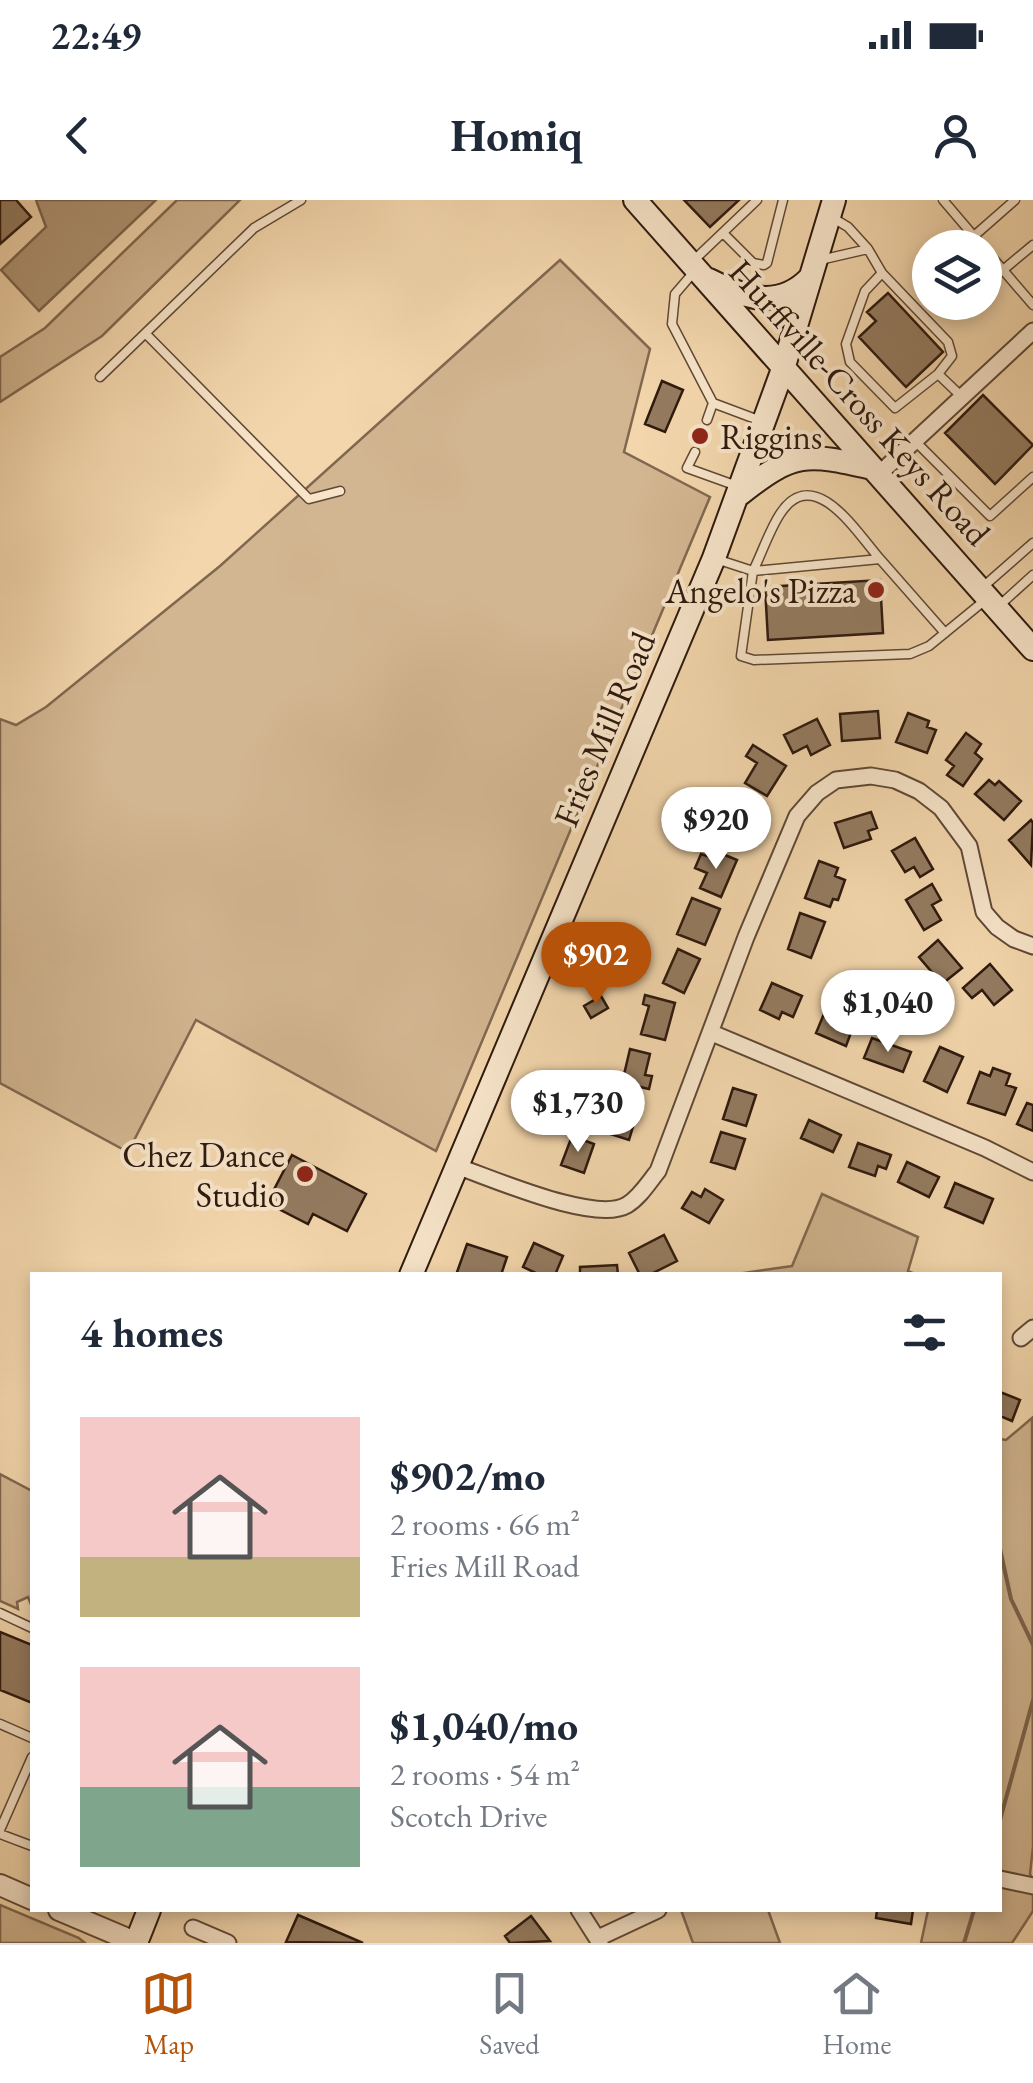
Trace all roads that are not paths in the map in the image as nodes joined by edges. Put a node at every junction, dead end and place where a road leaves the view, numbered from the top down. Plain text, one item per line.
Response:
1 (301, 200) edge
2 (635, 200) edge
3 (757, 200) edge
4 (783, 200) edge
5 (958, 200) edge
6 (1015, 200) edge
7 (946, 204) edge
8 (832, 208) edge
9 (969, 230) edge
10 (981, 230) edge
11 (723, 233) junction
12 (1033, 245) edge
13 (868, 250) junction
14 (813, 269) junction
15 (696, 270) junction
16 (1003, 270) joint
17 (882, 273) junction
18 (1032, 303) edge
19 (1033, 331) edge
20 (146, 334) junction
21 (784, 370) junction
22 (938, 374) junction
23 (100, 377) dead end
24 (961, 396) junction
25 (713, 403) junction
26 (707, 420) dead end
27 (764, 422) junction
28 (914, 440) junction
29 (695, 452) dead end
30 (875, 471) junction
31 (1033, 477) edge
32 (340, 491) dead end
33 (739, 492) junction
34 (1033, 543) edge
35 (714, 558) junction
36 (880, 559) junction
37 (754, 572) junction
38 (1033, 576) edge
39 (988, 599) junction
40 (945, 634) junction
41 (1033, 649) edge
42 (1033, 946) edge
43 (712, 1033) junction
44 (456, 1166) junction
45 (1033, 1172) edge
46 (412, 1272) edge
47 (0, 1613) edge
48 (30, 1627) edge
49 (0, 1724) edge
50 (30, 1737) edge
51 (30, 1763) edge
52 (0, 1832) edge
53 (30, 1845) edge
54 (1002, 1878) edge
55 (0, 1885) edge
56 (1033, 1886) edge
57 (30, 1898) edge
58 (64, 1912) edge
59 (149, 1912) edge
60 (580, 1912) edge
61 (654, 1912) edge
62 (193, 1928) dead end
63 (599, 1941) edge
64 (136, 1943) edge
65 (228, 1943) edge

1 - 20 lane
2 - 15 main road, Hurffville-Cross Keys Road
3 - 11 lane
4 - 11 lane
5 - 7 lane
6 - 10 lane
7 - 9 lane
8 - 13 lane
8 - 14 main road, Fries Mill Road
11 - 15 lane
12 - 16 lane
13 - 14 lane
13 - 17 lane
14 - 15 main road
14 - 21 main road, Fries Mill Road
15 - 21 main road, Hurffville-Cross Keys Road
15 - 25 lane
16 - 18 lane
17 - 22 lane
17 - 22 lane
19 - 24 street
20 - 23 lane
20 - 32 lane
21 - 27 main road, Fries Mill Road
21 - 30 main road, Hurffville-Cross Keys Road
22 - 24 lane
24 - 28 street
25 - 26 lane
25 - 27 lane
27 - 33 main road, Fries Mill Road
28 - 30 street
28 - 31 lane
29 - 33 lane
30 - 33 main road
30 - 39 main road, Hurffville-Cross Keys Road
33 - 35 main road, Fries Mill Road
34 - 39 lane
35 - 37 lane
35 - 44 main road, Fries Mill Road
36 - 37 lane
36 - 37 lane
36 - 40 lane
37 - 40 lane
38 - 39 lane
39 - 40 lane
39 - 41 main road, Hurffville-Cross Keys Road
42 - 43 street
43 - 44 street
43 - 45 street
44 - 46 main road, Fries Mill Road
47 - 48 lane
49 - 50 lane
51 - 52 lane
52 - 53 lane
54 - 56 street
55 - 57 street
58 - 64 street
59 - 64 main road
60 - 63 street
61 - 63 street
62 - 65 street

